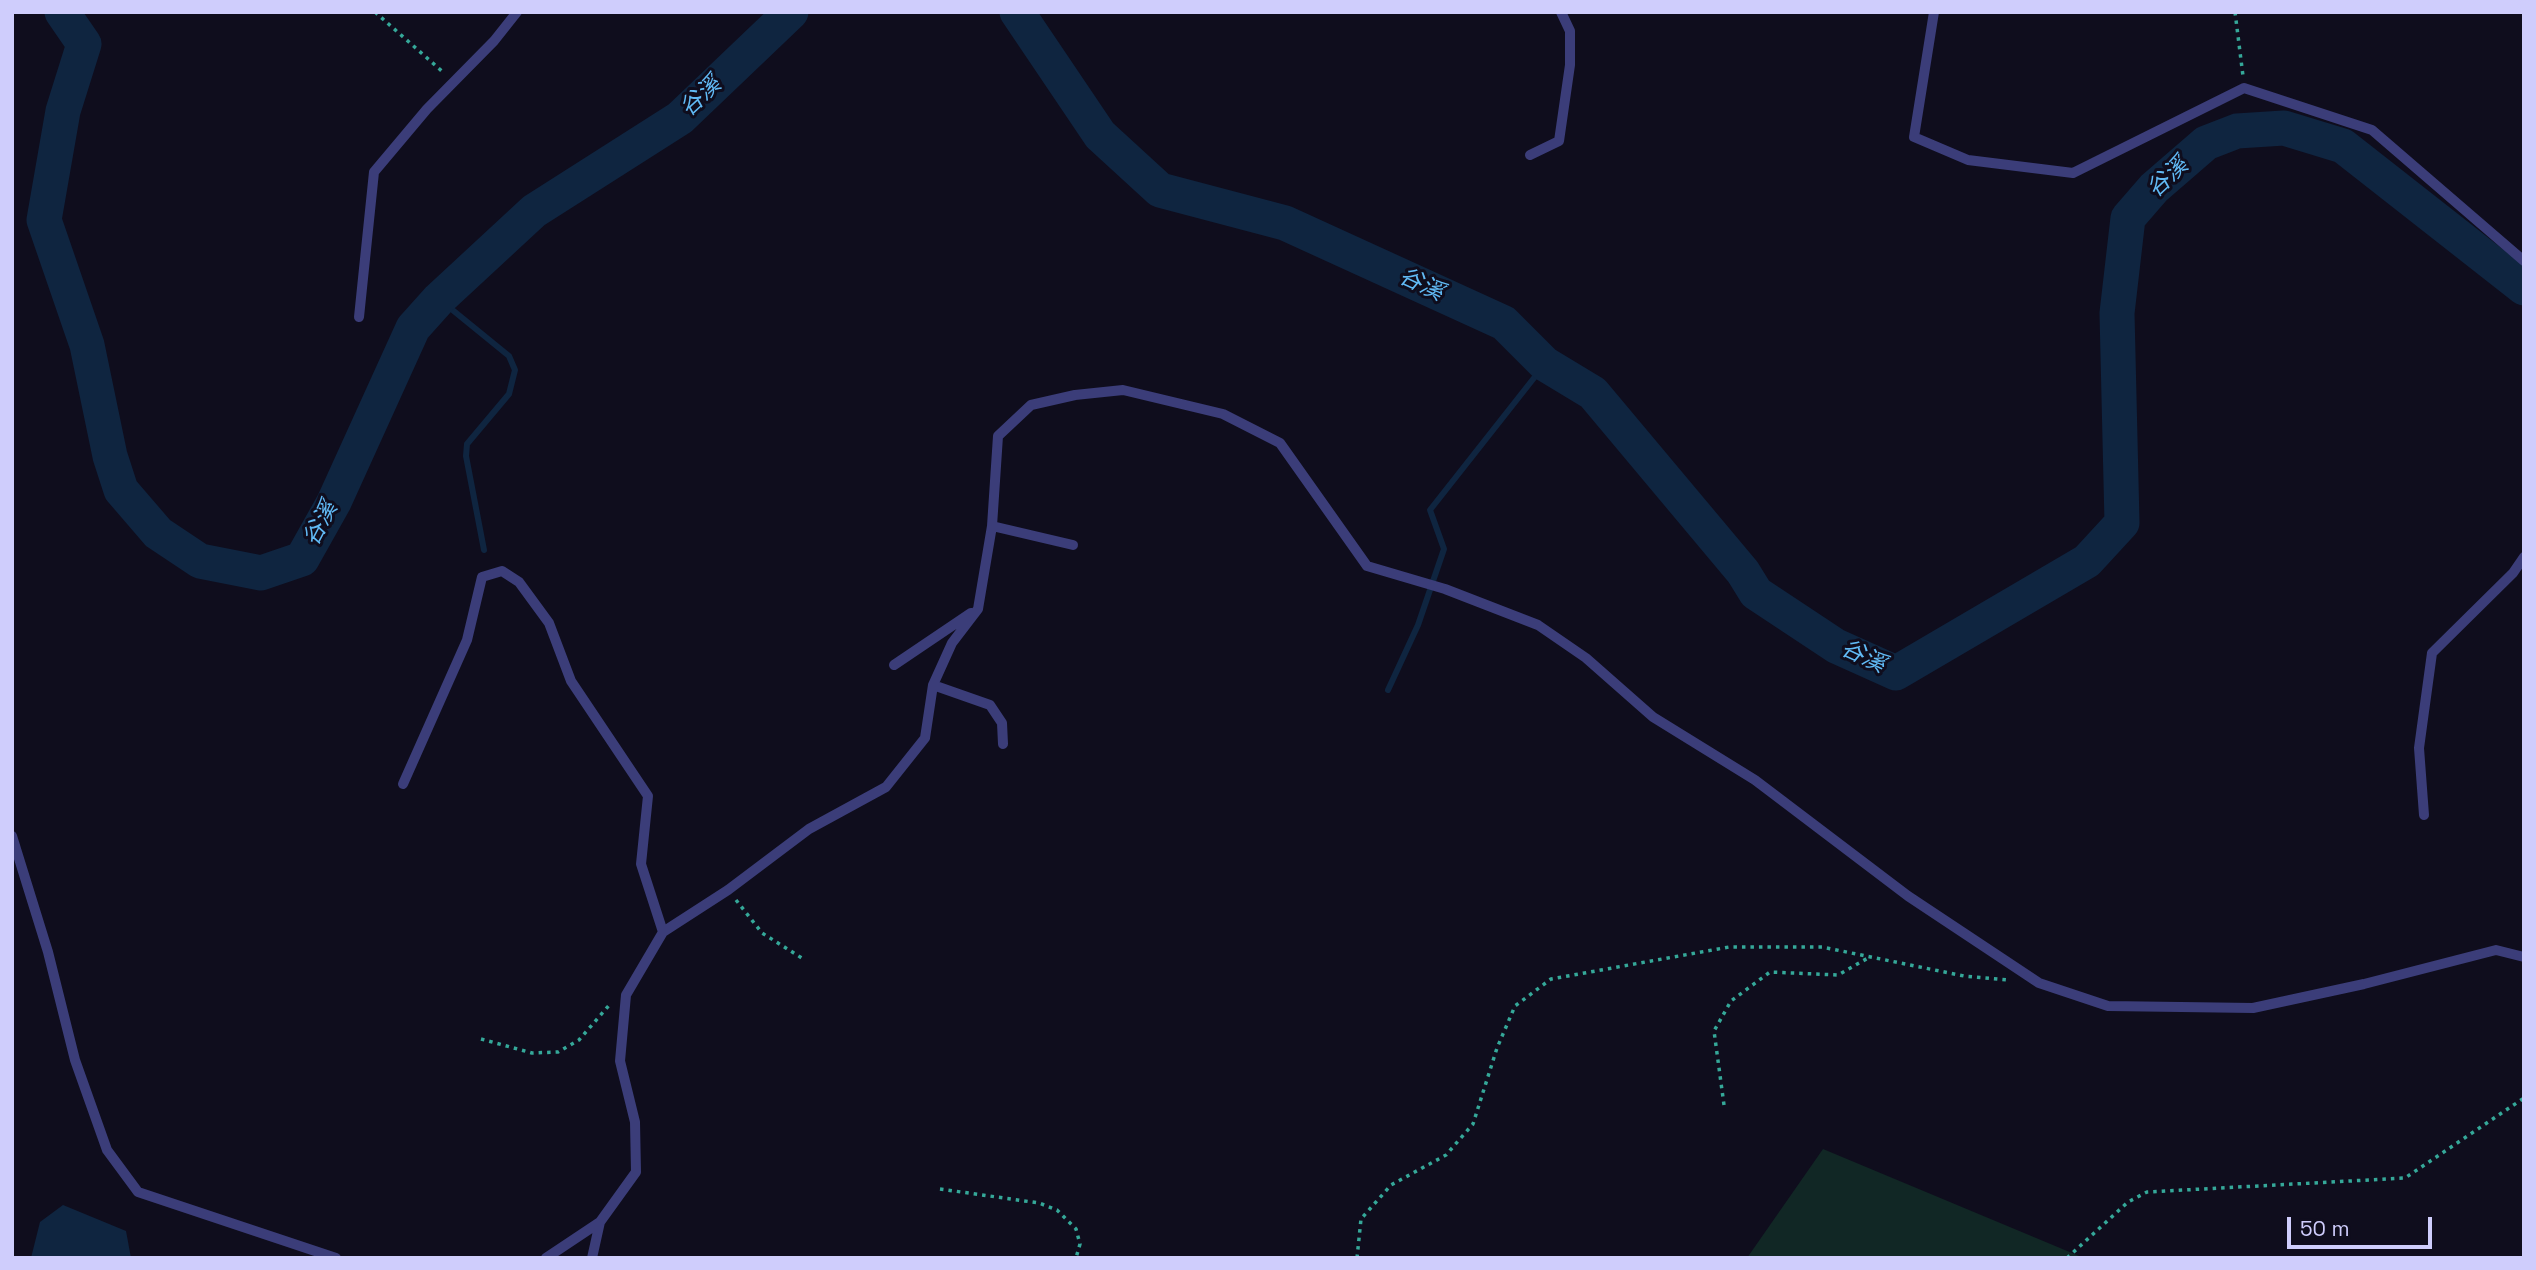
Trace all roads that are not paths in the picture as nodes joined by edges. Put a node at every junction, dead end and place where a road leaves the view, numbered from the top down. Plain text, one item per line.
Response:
1 (517, 12) edge
2 (1561, 12) edge
3 (1934, 12) edge
4 (1530, 155) dead end
5 (2524, 261) edge
6 (359, 317) dead end
7 (992, 526) junction
8 (1073, 545) dead end
9 (2524, 557) edge
10 (978, 609) junction
11 (894, 665) dead end
12 (933, 685) junction
13 (1003, 744) dead end
14 (403, 784) dead end
15 (2424, 815) dead end
16 (12, 836) edge
17 (663, 932) junction
18 (2524, 957) edge
19 (600, 1222) junction
20 (336, 1258) edge
21 (546, 1258) edge
22 (592, 1258) edge

1 - 6 lane
2 - 4 lane
3 - 5 lane
7 - 8 lane
7 - 10 lane
7 - 18 lane
9 - 15 lane
10 - 11 lane
10 - 12 lane
12 - 13 lane
12 - 17 lane
14 - 17 lane
16 - 20 lane
17 - 19 lane
19 - 21 lane
19 - 22 lane

